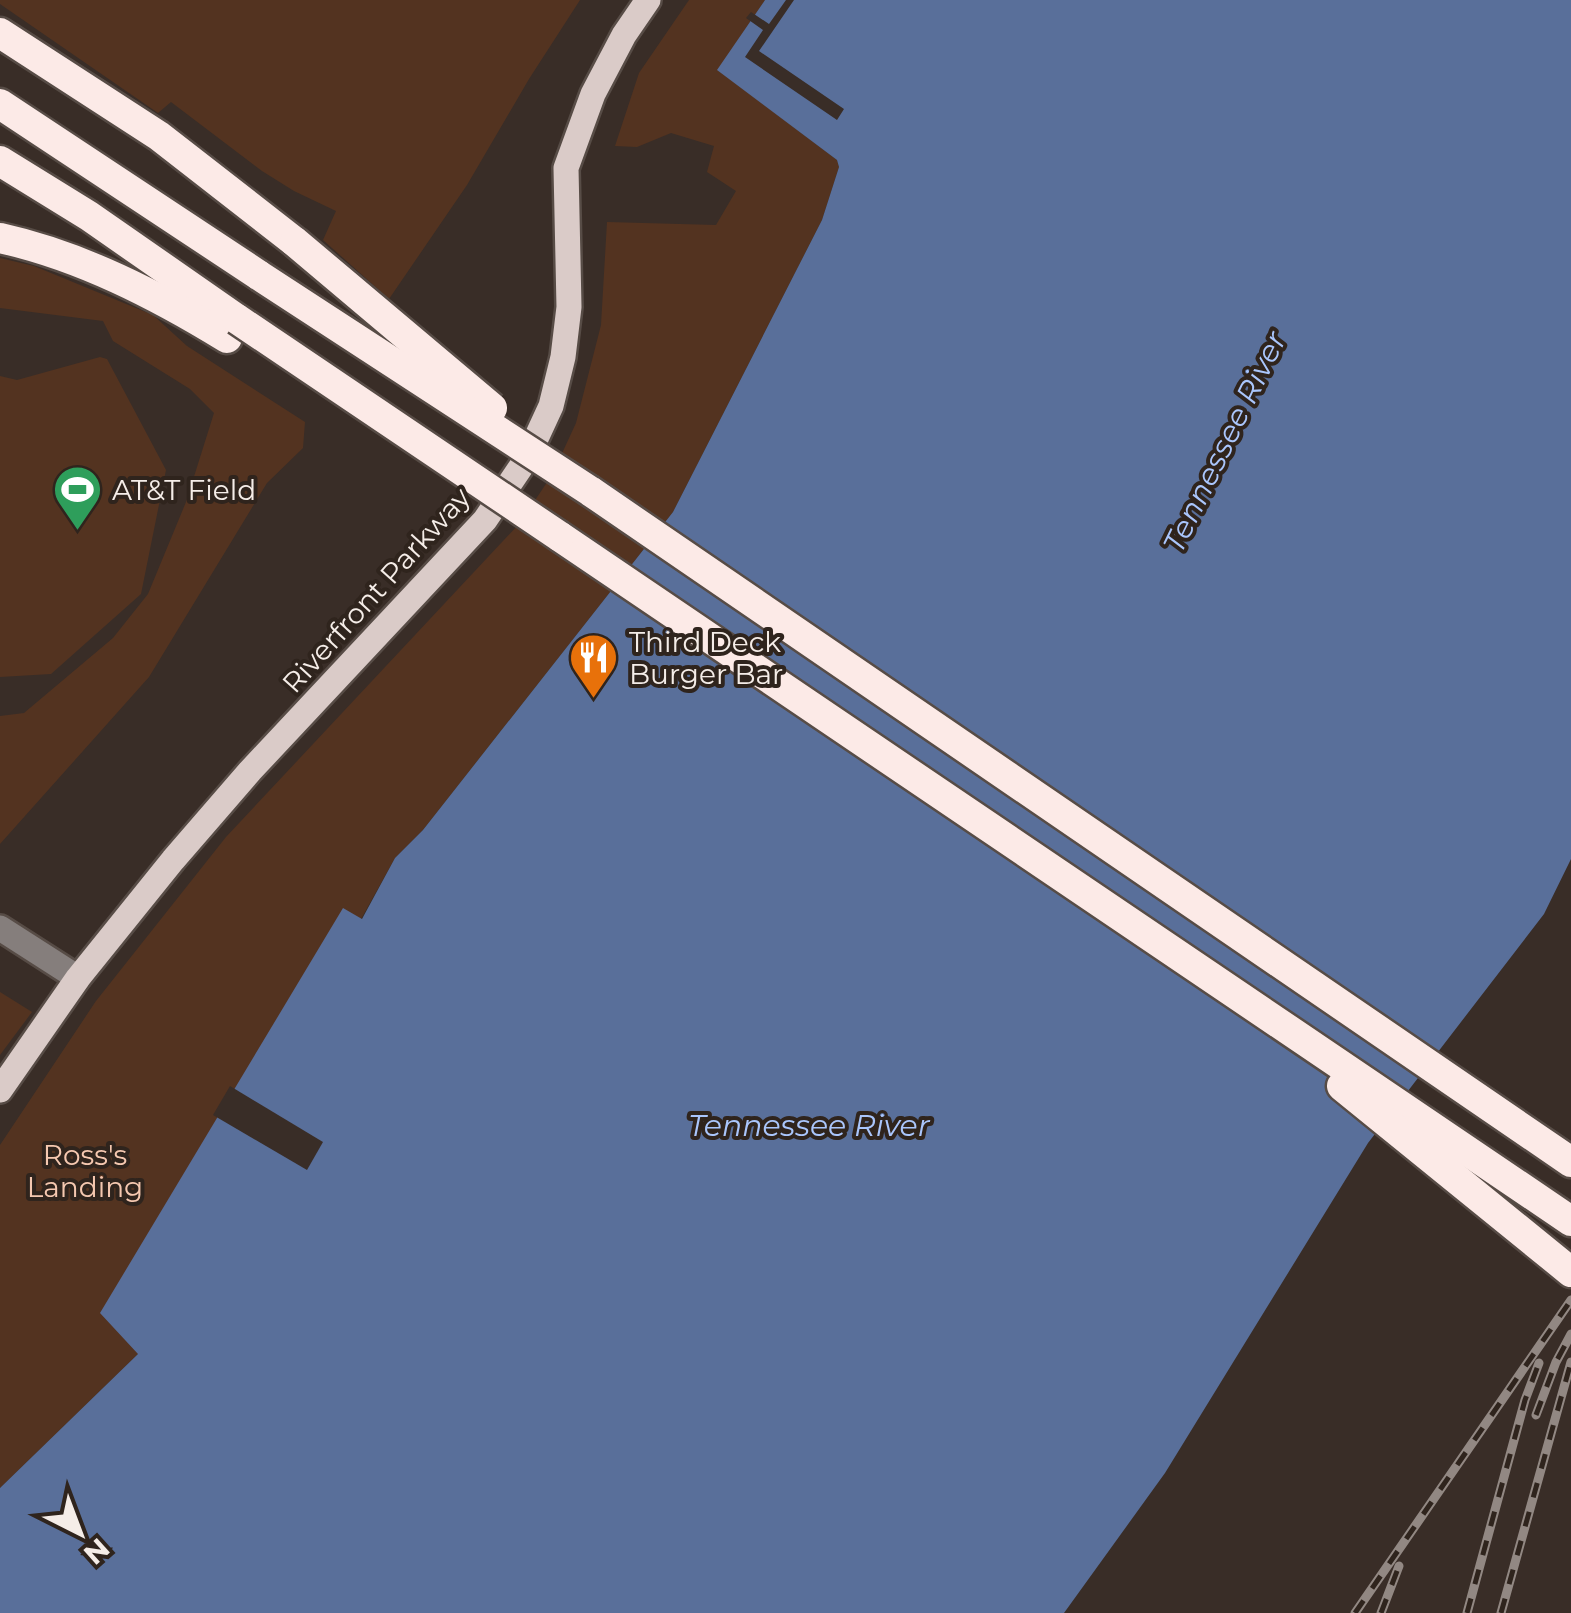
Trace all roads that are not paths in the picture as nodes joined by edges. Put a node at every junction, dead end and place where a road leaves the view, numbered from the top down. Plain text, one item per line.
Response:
1 (648, 0) edge
2 (0, 33) edge
3 (0, 104) edge
4 (0, 160) edge
5 (0, 238) edge
6 (232, 328) junction
7 (590, 491) junction
8 (0, 928) edge
9 (1188, 960) junction
10 (78, 978) junction
11 (0, 1090) edge
12 (1571, 1162) edge
13 (1571, 1221) edge
14 (1571, 1272) edge

1 - 10 main road, Riverfront Parkway
2 - 7 highway, bridge
3 - 7 highway, bridge
4 - 6 highway
5 - 6 highway
6 - 9 highway, bridge
7 - 12 highway
8 - 10 street
9 - 13 highway
9 - 14 highway
10 - 11 main road, Riverfront Parkway

